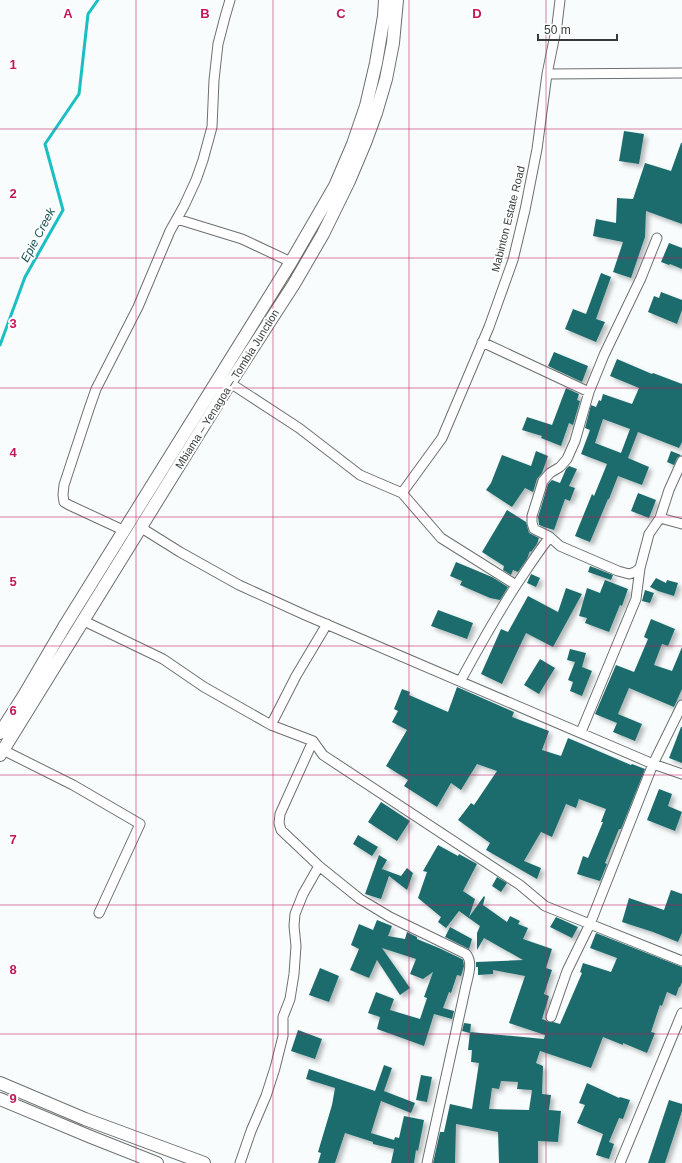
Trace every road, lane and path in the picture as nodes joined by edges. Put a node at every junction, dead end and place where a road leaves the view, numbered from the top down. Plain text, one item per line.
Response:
1 (230, 0) edge
2 (385, 0) edge
3 (397, 0) edge
4 (560, 0) edge
5 (682, 73) edge
6 (548, 74) junction
7 (177, 218) junction
8 (657, 238) dead end
9 (292, 262) junction
10 (482, 342) junction
11 (230, 383) junction
12 (589, 392) junction
13 (682, 461) edge
14 (402, 493) junction
15 (660, 518) junction
16 (682, 524) edge
17 (140, 527) junction
18 (125, 531) junction
19 (550, 537) junction
20 (640, 568) junction
21 (516, 586) junction
22 (84, 621) junction
23 (327, 624) junction
24 (461, 680) junction
25 (682, 705) edge
26 (271, 725) junction
27 (581, 732) junction
28 (0, 733) edge
29 (313, 741) junction
30 (2, 752) edge
31 (653, 764) junction
32 (682, 774) edge
33 (319, 866) junction
34 (99, 913) dead end
35 (590, 924) junction
36 (682, 961) edge
37 (682, 1013) edge
38 (551, 1017) dead end
39 (0, 1083) edge
40 (0, 1099) edge
41 (157, 1163) edge
42 (204, 1163) edge
43 (240, 1163) edge
44 (427, 1163) edge
45 (620, 1163) edge

1 - 7 street
2 - 9 main road, Mbiama – Yenagoa – Tombia Junction
3 - 11 main road, Mbiama – Yenagoa – Tombia Junction
4 - 6 street, Mabinton Estate Road
5 - 6 street
6 - 10 street, Mabinton Estate Road
7 - 9 street
7 - 18 street
8 - 12 street
9 - 18 main road, Mbiama – Yenagoa – Tombia Junction
10 - 12 street
10 - 14 street, Mabinton Estate Road
11 - 14 street
11 - 17 main road, Mbiama – Yenagoa – Tombia Junction
12 - 19 street
13 - 15 street
14 - 21 street
15 - 16 street
15 - 20 street
17 - 22 main road, Mbiama – Yenagoa – Tombia Junction
17 - 23 street
18 - 28 main road, Mbiama – Yenagoa – Tombia Junction
19 - 20 street
19 - 21 street
20 - 27 street
21 - 24 street
22 - 26 street
22 - 30 main road, Mbiama – Yenagoa – Tombia Junction
23 - 24 street
23 - 26 street
24 - 27 street
25 - 31 street
26 - 29 street
27 - 31 street
29 - 33 street
29 - 35 street
30 - 34 street
31 - 32 street
31 - 35 street
33 - 43 street
33 - 44 street
35 - 36 street
35 - 38 street
37 - 45 street
39 - 42 main road
40 - 41 main road

